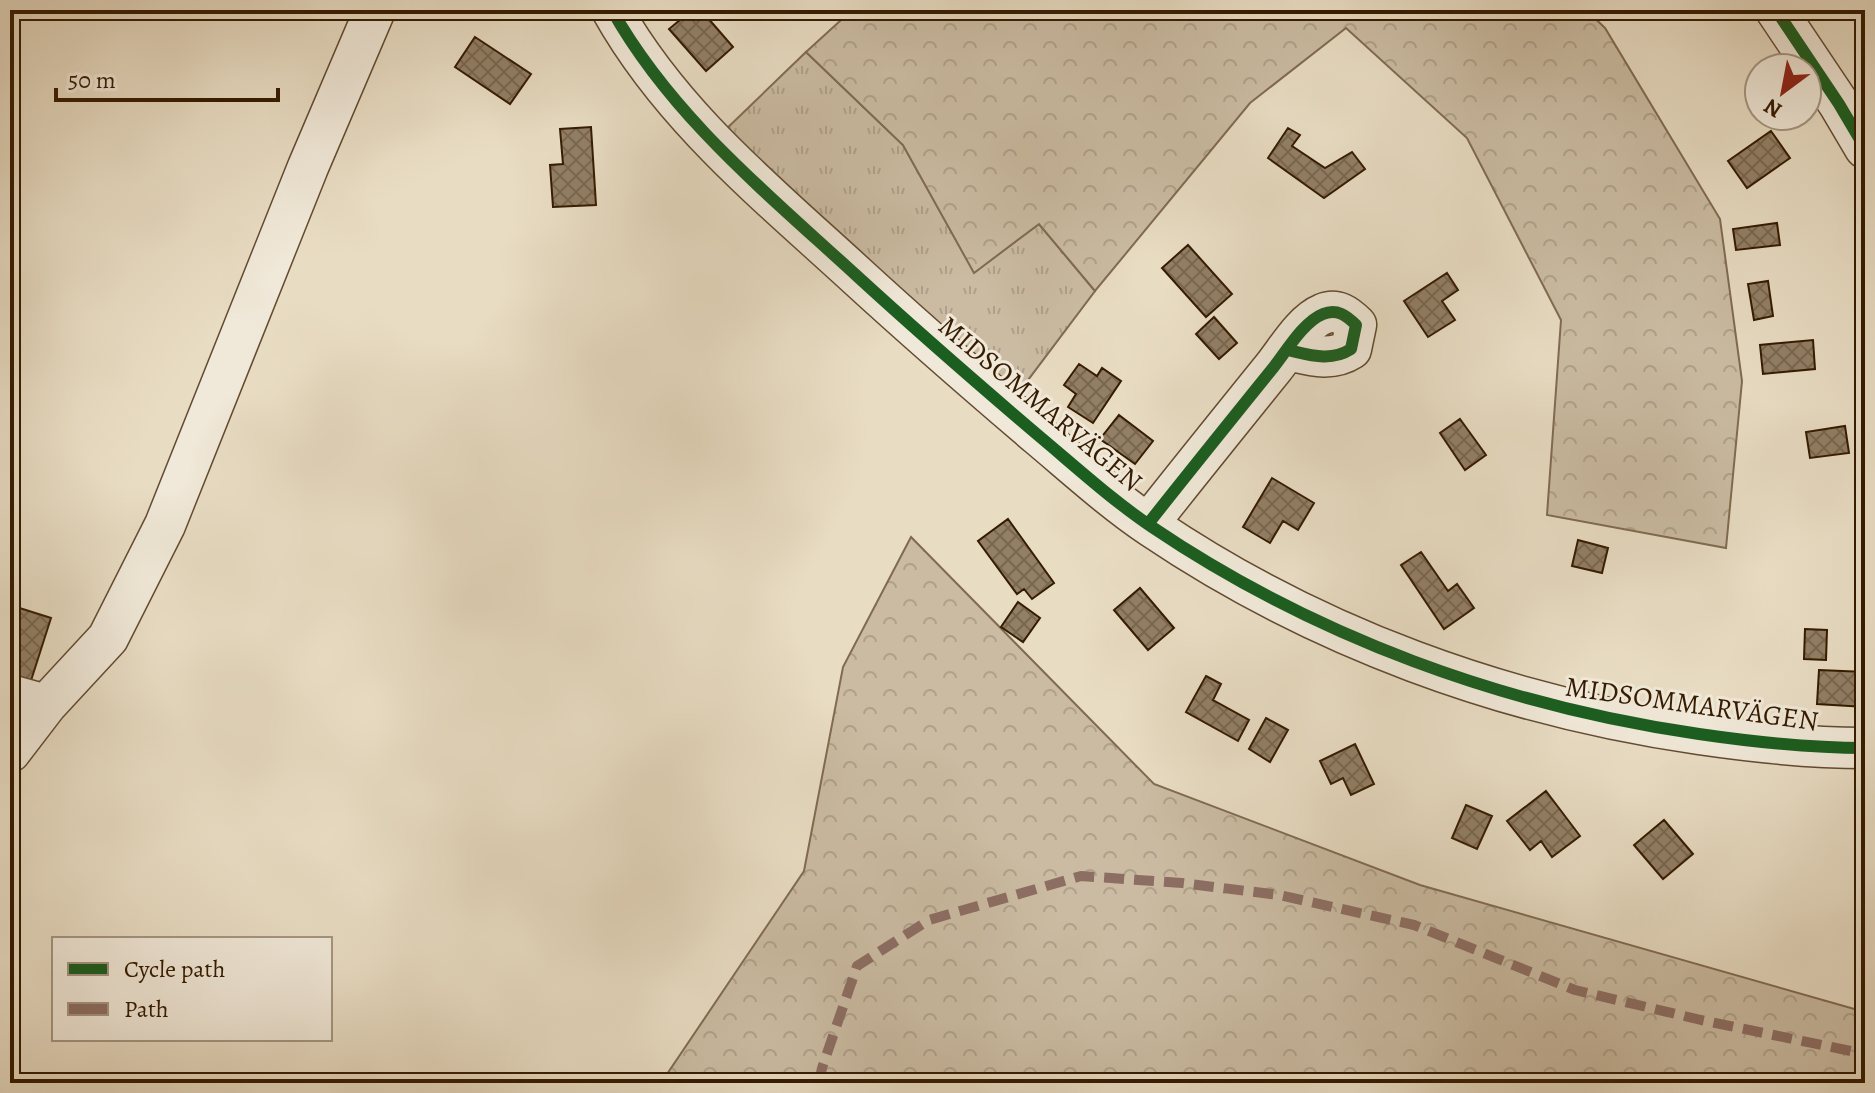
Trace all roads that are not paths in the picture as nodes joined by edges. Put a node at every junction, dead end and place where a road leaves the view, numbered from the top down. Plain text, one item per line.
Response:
1 (612, 10) edge
2 (1776, 10) edge
3 (375, 11) edge
4 (1865, 148) edge
5 (1288, 350) dead end
6 (1148, 524) junction
7 (28, 700) edge
8 (1865, 748) edge
9 (10, 752) edge

1 - 6 street, MIDSOMMARVÄGEN
2 - 4 street
3 - 7 street
5 - 6 street
6 - 8 street, MIDSOMMARVÄGEN
7 - 9 street

